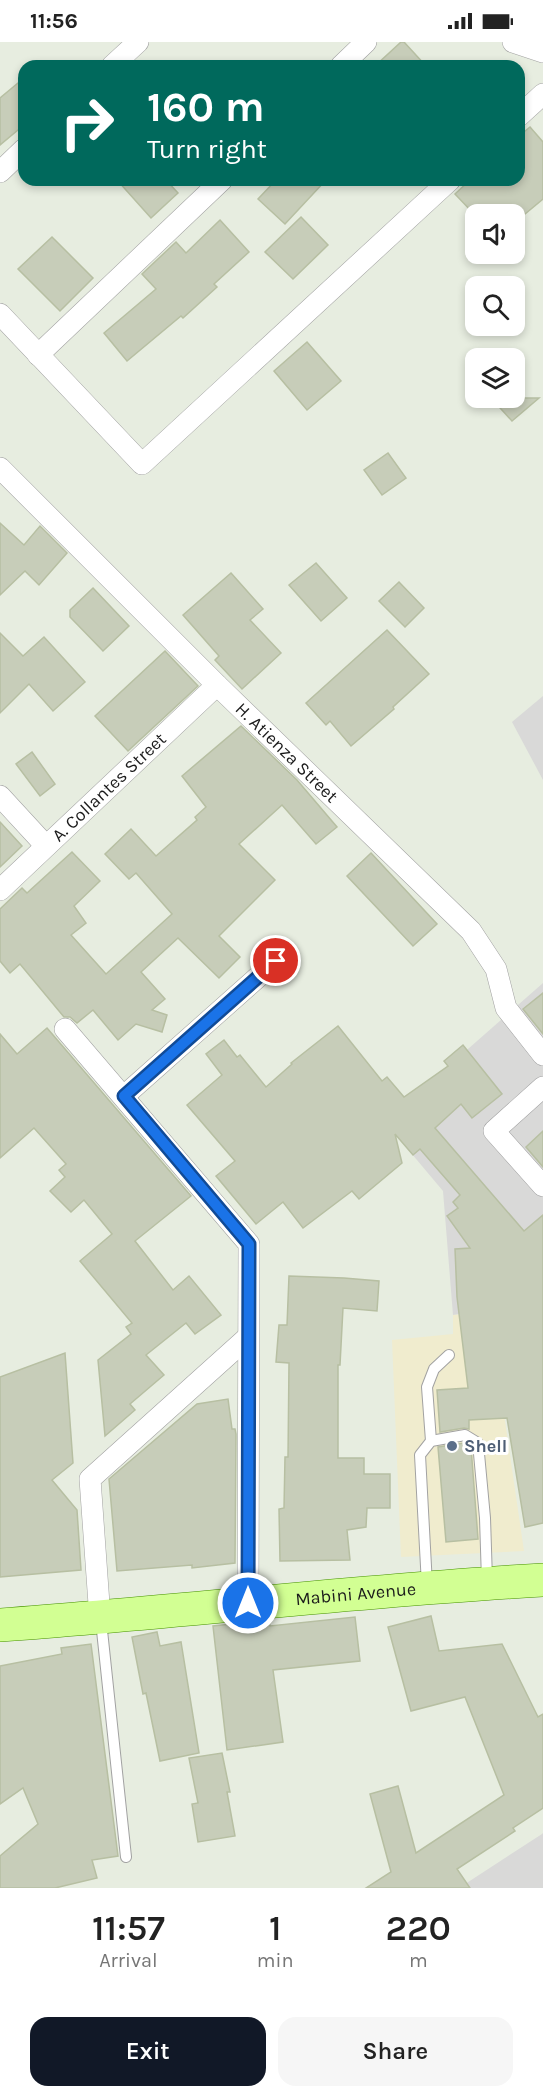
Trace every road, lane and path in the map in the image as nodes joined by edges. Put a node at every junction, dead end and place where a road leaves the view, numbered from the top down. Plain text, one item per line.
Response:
1 (138, 42) edge
2 (366, 42) edge
3 (513, 42) edge
4 (543, 52) edge
5 (118, 60) edge
6 (347, 60) edge
7 (543, 94) edge
8 (525, 110) edge
9 (18, 155) edge
10 (0, 172) edge
11 (216, 186) edge
12 (443, 186) edge
13 (0, 314) edge
14 (38, 355) junction
15 (0, 468) edge
16 (217, 685) junction
17 (0, 796) edge
18 (46, 846) junction
19 (0, 890) edge
20 (276, 961) dead end
21 (65, 1029) dead end
22 (543, 1055) edge
23 (543, 1088) edge
24 (124, 1096) junction
25 (543, 1186) edge
26 (248, 1337) junction
27 (449, 1354) dead end
28 (431, 1441) junction
29 (537, 1580) edge
30 (487, 1583) junction
31 (427, 1588) junction
32 (248, 1603) junction
33 (100, 1618) junction
34 (0, 1625) edge
35 (126, 1857) dead end

1 - 5 street
2 - 6 street
3 - 4 street
7 - 8 street
9 - 10 street
11 - 14 street
12 - 14 street
13 - 14 street
15 - 16 street, H. Atienza Street
16 - 18 street, A. Collantes Street
16 - 22 street, H. Atienza Street
17 - 18 street
18 - 19 street, A. Collantes Street
20 - 24 street
21 - 24 street
23 - 25 street
24 - 26 street
26 - 32 street
26 - 33 street
27 - 28 lane
28 - 30 lane
28 - 31 lane
29 - 30 main road, Mabini Avenue
30 - 31 main road, Mabini Avenue
31 - 32 main road, Mabini Avenue
32 - 33 main road, Mabini Avenue
33 - 34 main road, Mabini Avenue
33 - 35 lane

